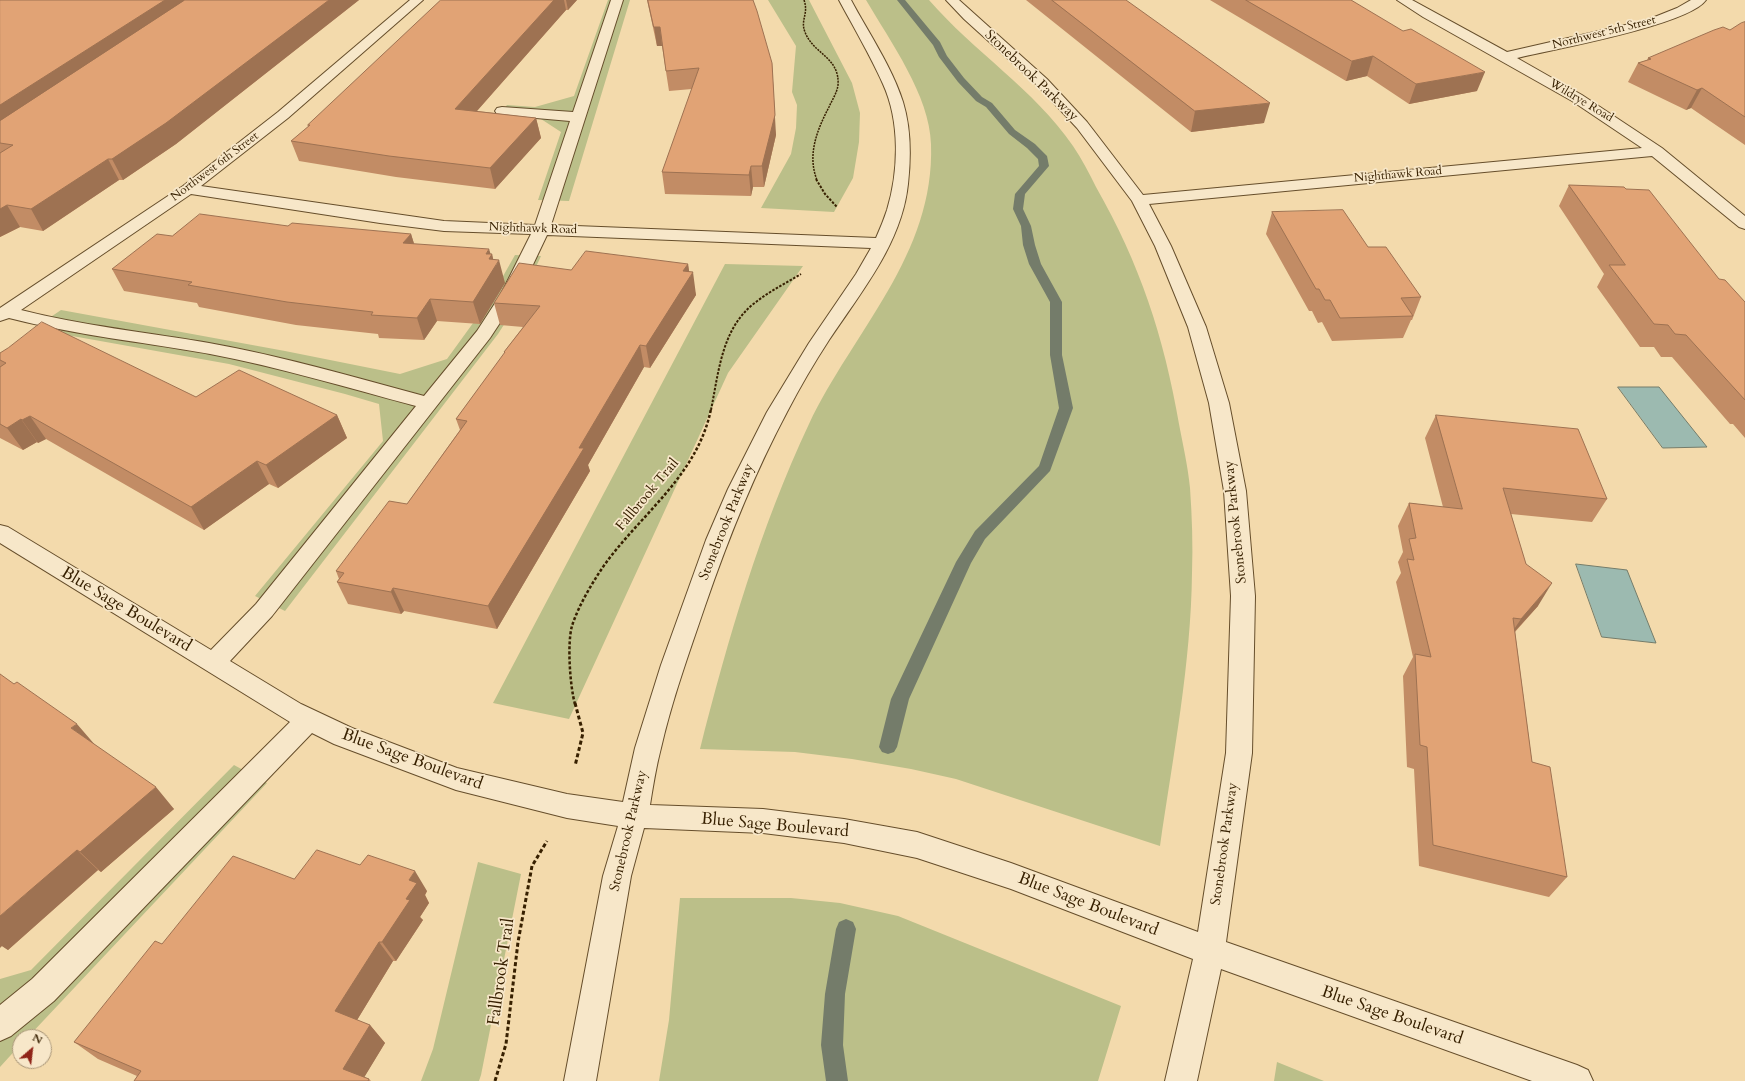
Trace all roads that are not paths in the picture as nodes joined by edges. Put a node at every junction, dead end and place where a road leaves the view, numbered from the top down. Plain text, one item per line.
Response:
1 (417, 0) edge
2 (617, 0) edge
3 (845, 0) edge
4 (952, 0) edge
5 (1403, 0) edge
6 (1700, 0) edge
7 (1504, 57) junction
8 (502, 111) dead end
9 (578, 117) junction
10 (1657, 151) junction
11 (188, 189) junction
12 (1139, 200) junction
13 (1745, 224) edge
14 (541, 230) junction
15 (882, 243) junction
16 (4, 314) edge
17 (428, 403) junction
18 (0, 533) edge
19 (213, 663) junction
20 (309, 719) junction
21 (634, 816) junction
22 (1210, 951) junction
23 (0, 1025) edge
24 (580, 1081) edge
25 (1180, 1081) edge
26 (1577, 1081) edge

1 - 11 street, Northwest 6th Street
2 - 9 street
3 - 15 street, Stonebrook Parkway
4 - 12 street, Stonebrook Parkway
5 - 7 street, Wildrye Road
6 - 7 street, Northwest 5th Street
7 - 10 street, Wildrye Road
8 - 9 street
9 - 14 street
10 - 12 street, Nighthawk Road
10 - 13 street, Wildrye Road
11 - 14 street, Nighthawk Road
11 - 16 street, Northwest 6th Street
12 - 22 street, Stonebrook Parkway
14 - 15 street, Nighthawk Road
14 - 17 street
15 - 21 street, Stonebrook Parkway
16 - 17 street
17 - 19 street
18 - 19 street, Blue Sage Boulevard
19 - 20 street, Blue Sage Boulevard
20 - 21 street, Blue Sage Boulevard
20 - 23 street
21 - 22 street, Blue Sage Boulevard
21 - 24 street, Stonebrook Parkway
22 - 25 street, Stonebrook Parkway
22 - 26 street, Blue Sage Boulevard

